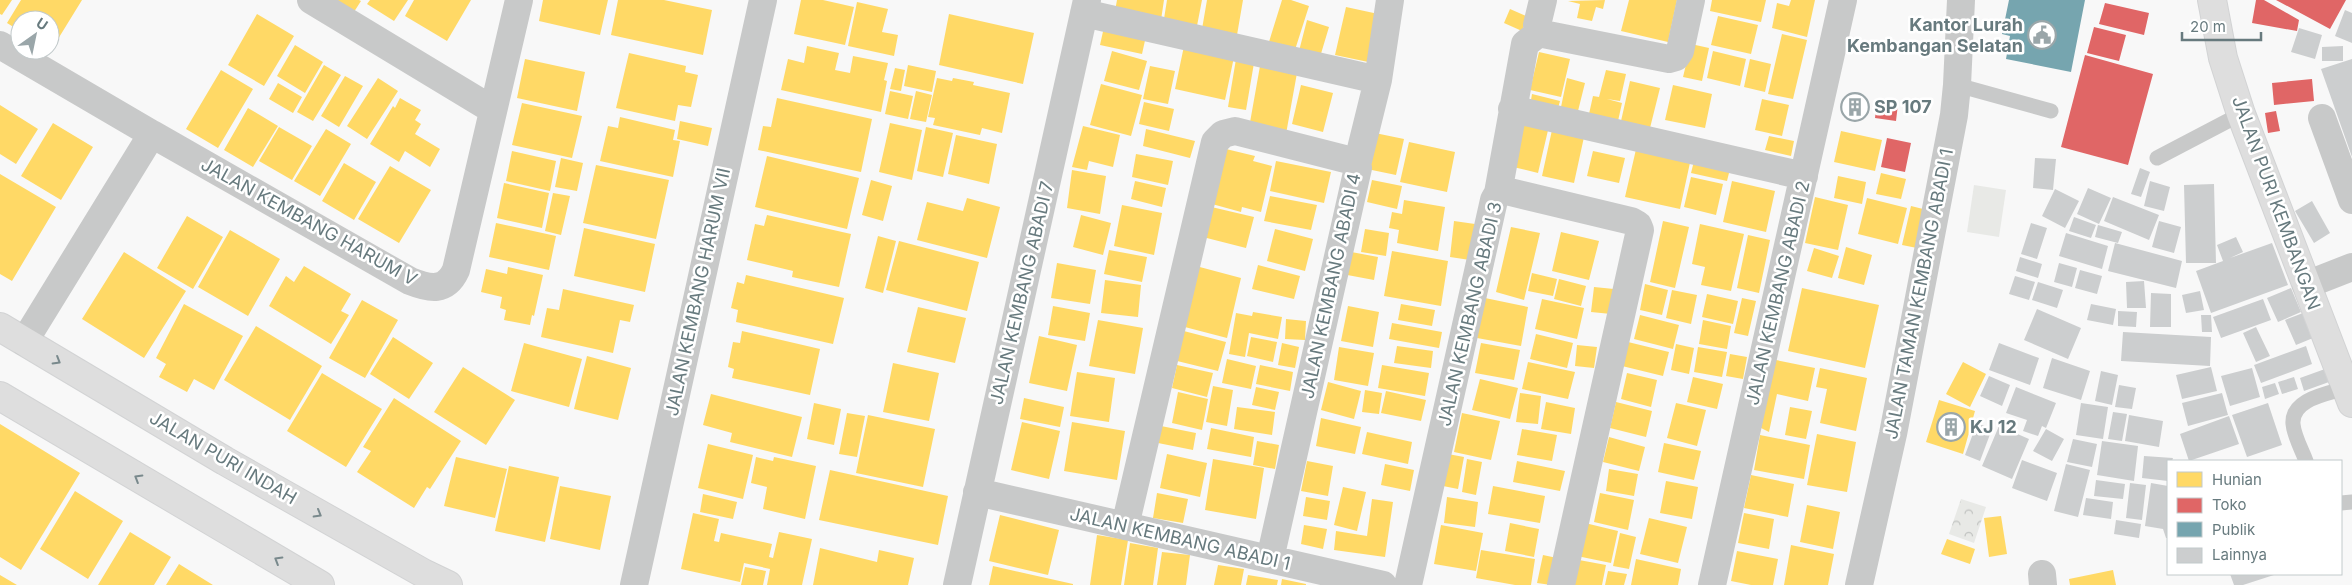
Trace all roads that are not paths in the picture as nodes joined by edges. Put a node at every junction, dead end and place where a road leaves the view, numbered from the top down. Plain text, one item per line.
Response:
1 (311, 0) edge
2 (519, 0) edge
3 (763, 0) edge
4 (1376, 0) edge
5 (1389, 0) edge
6 (1543, 0) edge
7 (1691, 0) edge
8 (1843, 0) edge
9 (1960, 0) edge
10 (2212, 0) edge
11 (1086, 6) edge
12 (1540, 32) junction
13 (0, 45) edge
14 (1378, 80) junction
15 (1958, 85) junction
16 (1512, 109) junction
17 (493, 110) junction
18 (2051, 111) dead end
19 (2242, 114) junction
20 (2322, 118) dead end
21 (152, 134) junction
22 (2157, 158) dead end
23 (1357, 165) junction
24 (1804, 176) junction
25 (1498, 193) junction
26 (2352, 200) edge
27 (2352, 267) edge
28 (2306, 285) junction
29 (0, 327) edge
30 (24, 342) junction
31 (0, 396) edge
32 (2349, 396) edge
33 (2306, 460) edge
34 (977, 492) junction
35 (1126, 526) junction
36 (1270, 559) junction
37 (320, 585) edge
38 (448, 585) edge
39 (634, 585) edge
40 (956, 585) edge
41 (1383, 585) edge
42 (1408, 585) edge
43 (1561, 585) edge
44 (1712, 585) edge
45 (1859, 585) edge

1 - 17 street
2 - 17 street, JALAN KEMBANG HARUM V
3 - 39 street, JALAN KEMBANG HARUM VII
4 - 5 street
5 - 14 street
6 - 12 street
7 - 12 street
8 - 24 street, JALAN KEMBANG ABADI 2
9 - 15 street, JALAN TAMAN KEMBANG ABADI 1
10 - 19 main road, JALAN PURI KEMBANGAN
11 - 14 street
11 - 34 street, JALAN KEMBANG ABADI 7
12 - 16 street
13 - 21 street, JALAN KEMBANG HARUM V
14 - 23 street
15 - 18 lane
15 - 45 street, JALAN TAMAN KEMBANG ABADI 1
16 - 24 street
16 - 25 street
17 - 21 street, JALAN KEMBANG HARUM V
19 - 22 lane
19 - 28 main road, JALAN PURI KEMBANGAN
20 - 26 street
21 - 30 street
23 - 35 street, JALAN KEMBANG ABADI 4
23 - 36 street, JALAN KEMBANG ABADI 4
24 - 44 street, JALAN KEMBANG ABADI 2
25 - 42 street, JALAN KEMBANG ABADI 3
25 - 43 street, JALAN KEMBANG ABADI 3
27 - 28 street
28 - 32 main road, JALAN PURI KEMBANGAN
29 - 30 main road, JALAN PURI INDAH
30 -> 38 main road, JALAN PURI INDAH
37 -> 31 main road
32 - 33 lane
34 - 35 street, JALAN KEMBANG ABADI 1
34 - 40 street, JALAN KEMBANG ABADI 7
35 - 36 street, JALAN KEMBANG ABADI 1
36 - 41 street, JALAN KEMBANG ABADI 1

